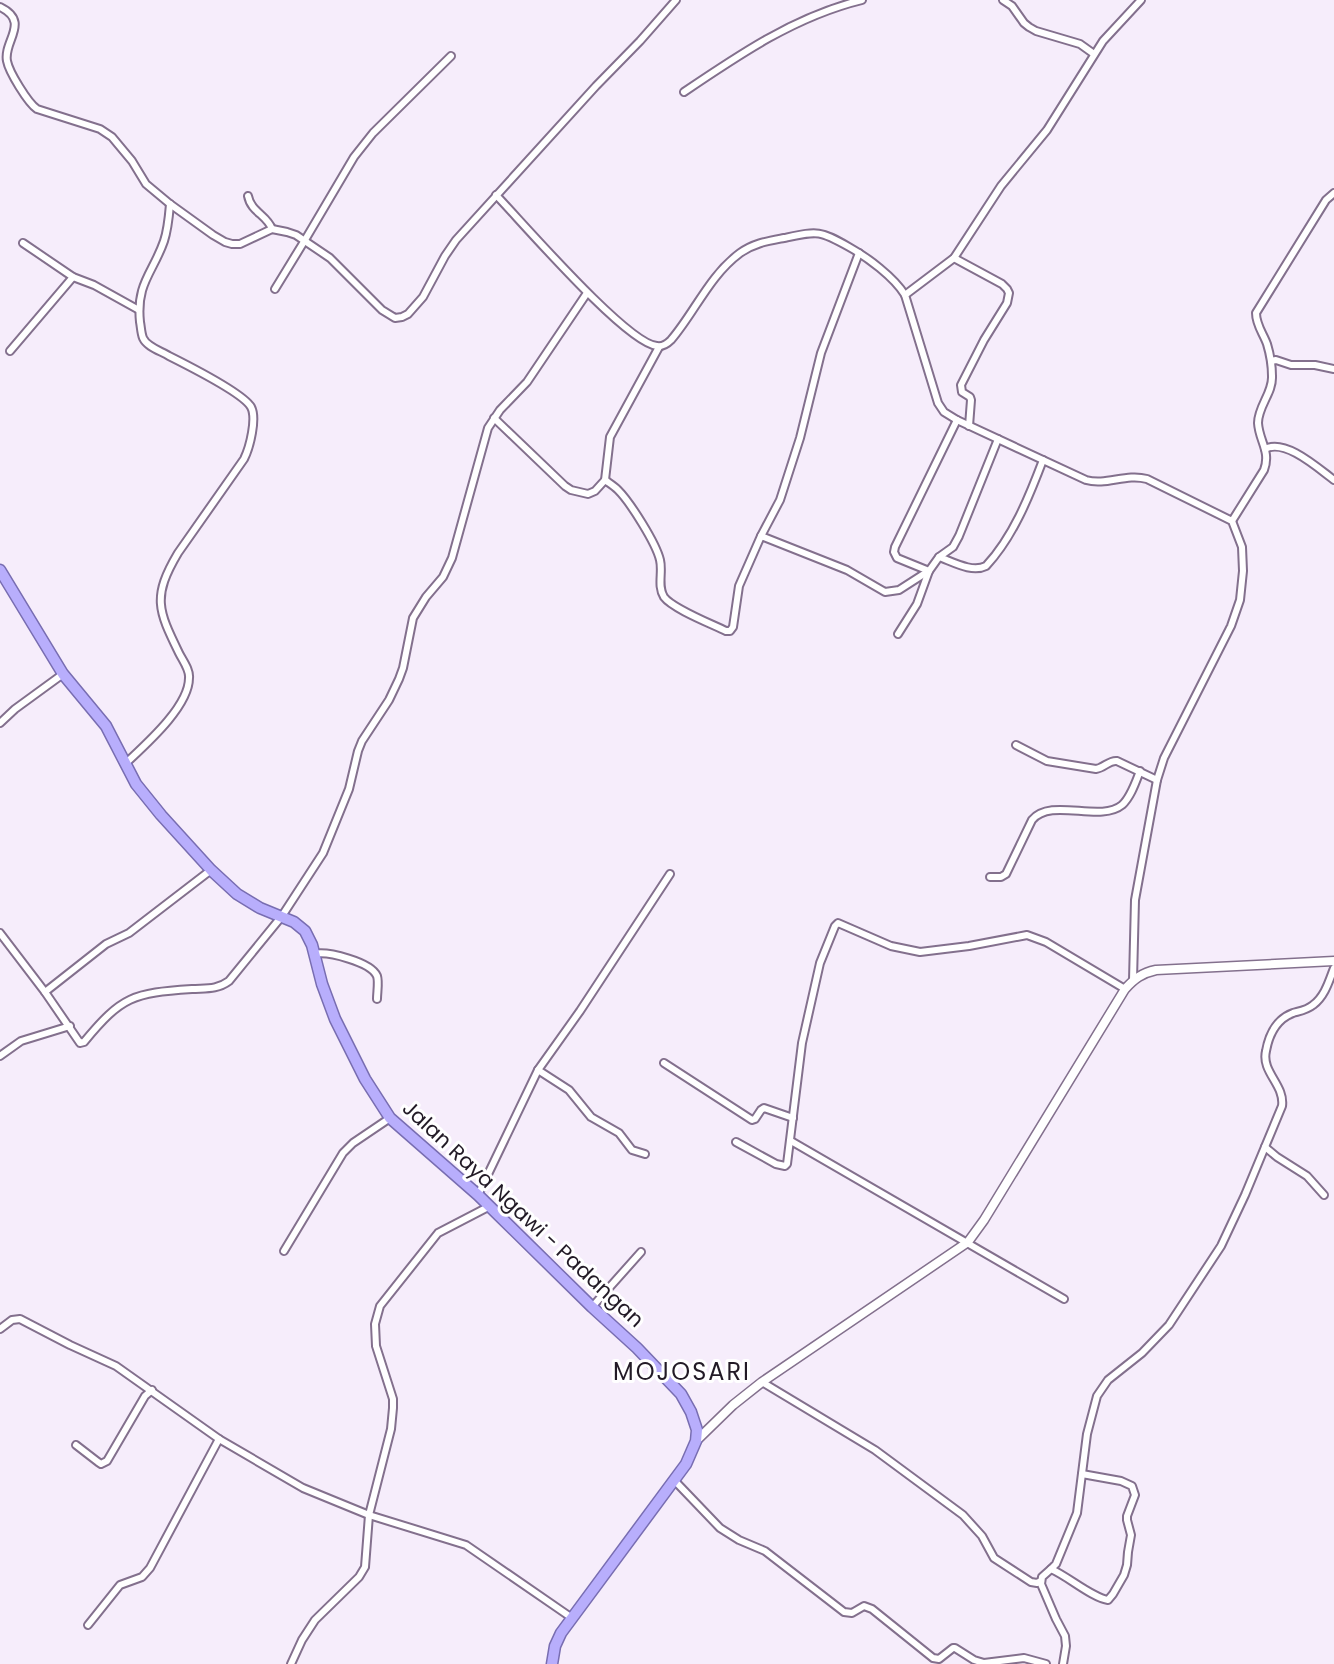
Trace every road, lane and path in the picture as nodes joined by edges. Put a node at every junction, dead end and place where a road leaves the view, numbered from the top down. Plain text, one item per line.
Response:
1 (676, 0) edge
2 (862, 0) edge
3 (1003, 0) edge
4 (1141, 0) edge
5 (0, 7) edge
6 (1094, 54) junction
7 (451, 56) dead end
8 (684, 92) dead end
9 (1334, 193) edge
10 (496, 195) junction
11 (248, 196) dead end
12 (170, 204) junction
13 (272, 229) junction
14 (305, 240) junction
15 (23, 243) dead end
16 (859, 253) junction
17 (954, 258) junction
18 (73, 277) junction
19 (275, 289) dead end
20 (587, 293) junction
21 (905, 295) junction
22 (139, 310) junction
23 (659, 347) junction
24 (10, 351) dead end
25 (1271, 361) junction
26 (1334, 369) edge
27 (494, 418) junction
28 (957, 420) junction
29 (969, 426) junction
30 (998, 439) junction
31 (1265, 449) junction
32 (1043, 460) junction
33 (605, 480) junction
34 (1334, 480) edge
35 (1232, 521) junction
36 (761, 536) junction
37 (939, 558) junction
38 (0, 570) edge
39 (929, 571) junction
40 (898, 634) dead end
41 (63, 674) junction
42 (0, 723) edge
43 (1016, 745) dead end
44 (125, 764) junction
45 (1140, 771) junction
46 (1157, 780) junction
47 (211, 870) junction
48 (670, 874) dead end
49 (990, 877) dead end
50 (282, 916) junction
51 (0, 933) edge
52 (314, 954) junction
53 (1334, 961) edge
54 (1334, 968) edge
55 (1133, 980) junction
56 (1125, 989) junction
57 (45, 992) junction
58 (377, 999) dead end
59 (70, 1026) junction
60 (0, 1056) edge
61 (664, 1063) dead end
62 (538, 1070) junction
63 (390, 1118) junction
64 (793, 1118) junction
65 (791, 1141) junction
66 (736, 1142) dead end
67 (1265, 1147) junction
68 (645, 1154) dead end
69 (478, 1195) junction
70 (1324, 1195) dead end
71 (489, 1206) junction
72 (968, 1242) junction
73 (284, 1251) dead end
74 (641, 1252) dead end
75 (1064, 1299) dead end
76 (592, 1307) junction
77 (0, 1329) edge
78 (762, 1382) junction
79 (152, 1391) junction
80 (219, 1439) junction
81 (696, 1441) junction
82 (76, 1445) dead end
83 (1082, 1474) junction
84 (674, 1480) junction
85 (369, 1516) junction
86 (1051, 1569) junction
87 (1041, 1581) junction
88 (572, 1618) junction
89 (88, 1625) dead end
90 (292, 1664) edge
91 (552, 1664) edge
92 (1046, 1664) edge
93 (1063, 1664) edge

1 - 10 street
2 - 8 street
3 - 6 street
4 - 6 street
5 - 12 street
6 - 17 street
7 - 14 street
9 - 25 street
10 - 14 street
10 - 20 street
11 - 13 street
12 - 13 street
12 - 22 street
13 - 14 street
14 - 19 street
15 - 18 street
16 - 21 street
16 - 23 street
16 - 36 street
17 - 21 street
17 - 29 street
18 - 22 street
18 - 24 street
20 - 23 street
20 - 27 street
21 - 28 street
22 - 44 street
23 - 33 street
25 - 26 street
25 - 31 street
27 - 33 street
27 - 50 street
28 - 29 street
28 - 39 street
29 - 30 street
30 - 32 street
30 - 37 street
31 - 34 street
31 - 35 street
32 - 35 street
32 - 37 street
33 - 36 street
35 - 46 street
36 - 39 street
37 - 39 street
38 - 41 highway, Jalan Raya Ngawi - Padangan
39 - 40 street
41 - 42 street
41 - 44 highway, Jalan Raya Ngawi - Padangan
43 - 45 street
44 - 47 highway, Jalan Raya Ngawi - Padangan
45 - 46 street
45 - 49 street
46 - 55 street
47 - 50 highway, Jalan Raya Ngawi - Padangan
47 - 57 street
48 - 62 street
50 - 52 highway, Jalan Raya Ngawi - Padangan
50 - 59 street
51 - 57 street
52 - 58 street
52 - 63 highway, Jalan Raya Ngawi - Padangan
53 - 55 street
54 - 67 street
55 - 56 street
56 - 64 street
56 - 72 street
57 - 59 street
59 - 60 street
61 - 64 street
62 - 68 street
62 - 69 street
63 - 69 highway, Jalan Raya Ngawi - Padangan
63 - 73 street
64 - 65 street
65 - 66 street
65 - 72 street
67 - 70 street
67 - 83 street
69 - 71 highway, Jalan Raya Ngawi - Padangan
71 - 76 highway, Jalan Raya Ngawi - Padangan
71 - 85 street
72 - 75 street
72 - 78 street
74 - 76 street
76 - 81 highway, Jalan Raya Ngawi - Padangan
77 - 79 street
78 - 81 street
78 - 87 street
79 - 80 street
79 - 82 street
80 - 85 street
80 - 89 street
81 - 84 highway
83 - 86 street
83 - 86 street
84 - 88 highway
84 - 92 street
85 - 88 street
85 - 90 street
86 - 87 street
87 - 93 street
88 - 91 highway

